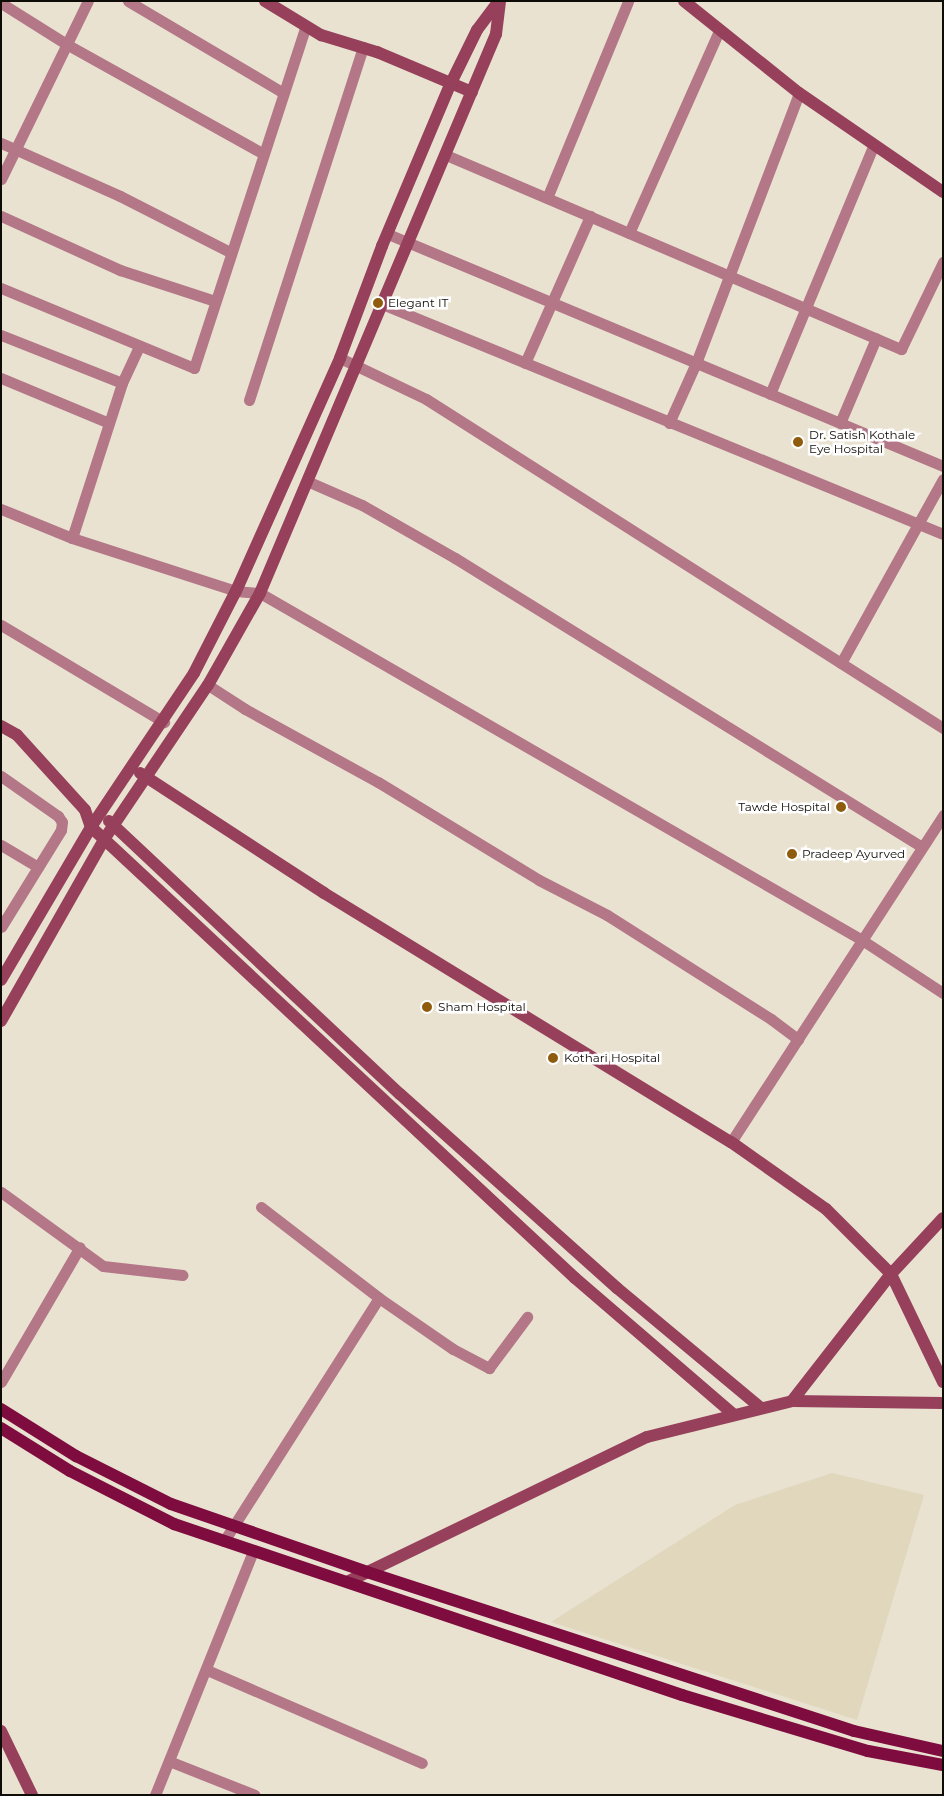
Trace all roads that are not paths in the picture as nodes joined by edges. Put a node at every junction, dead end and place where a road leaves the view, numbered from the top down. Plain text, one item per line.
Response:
1 (88, 1) edge
2 (128, 1) edge
3 (265, 1) edge
4 (500, 1) edge
5 (628, 1) edge
6 (684, 1) edge
7 (1, 3) edge
8 (306, 26) junction
9 (720, 29) junction
10 (68, 45) junction
11 (364, 47) junction
12 (451, 84) junction
13 (282, 92) junction
14 (472, 92) junction
15 (799, 93) junction
16 (1, 143) edge
17 (874, 146) junction
18 (14, 149) junction
19 (262, 153) junction
20 (446, 154) junction
21 (1, 179) edge
22 (943, 192) edge
23 (547, 198) junction
24 (1, 216) edge
25 (590, 216) junction
26 (630, 233) junction
27 (388, 234) junction
28 (408, 242) junction
29 (230, 252) junction
30 (943, 262) edge
31 (728, 275) junction
32 (1, 288) edge
33 (215, 301) junction
34 (554, 303) junction
35 (382, 304) junction
36 (806, 308) junction
37 (1, 335) edge
38 (876, 338) junction
39 (139, 347) junction
40 (340, 358) junction
41 (526, 363) junction
42 (696, 363) junction
43 (358, 365) junction
44 (1, 378) edge
45 (122, 384) junction
46 (770, 394) junction
47 (249, 400) dead end
48 (109, 423) junction
49 (669, 423) junction
50 (840, 423) junction
51 (943, 466) edge
52 (943, 479) edge
53 (307, 481) junction
54 (1, 509) edge
55 (920, 526) junction
56 (943, 534) edge
57 (72, 538) junction
58 (236, 591) junction
59 (260, 593) junction
60 (1, 625) edge
61 (841, 663) junction
62 (208, 685) junction
63 (164, 722) junction
64 (1, 726) edge
65 (943, 728) edge
66 (132, 767) junction
67 (1, 776) edge
68 (147, 777) junction
69 (85, 810) junction
70 (100, 814) junction
71 (943, 815) edge
72 (114, 825) junction
73 (92, 826) junction
74 (106, 838) junction
75 (1, 845) edge
76 (922, 847) junction
77 (38, 867) junction
78 (6, 907) edge
79 (1, 927) edge
80 (862, 940) junction
81 (2, 978) edge
82 (943, 993) edge
83 (1, 1021) edge
84 (798, 1040) junction
85 (412, 1105) junction
86 (401, 1115) junction
87 (731, 1142) junction
88 (1, 1192) edge
89 (261, 1207) dead end
90 (943, 1218) edge
91 (80, 1247) junction
92 (182, 1274) dead end
93 (891, 1274) junction
94 (379, 1298) junction
95 (527, 1317) dead end
96 (1, 1382) edge
97 (943, 1382) edge
98 (792, 1401) junction
99 (943, 1404) edge
100 (761, 1408) junction
101 (1, 1409) edge
102 (734, 1415) junction
103 (1, 1428) edge
104 (234, 1526) junction
105 (224, 1541) junction
106 (253, 1551) junction
107 (367, 1572) junction
108 (349, 1581) junction
109 (207, 1670) junction
110 (1, 1731) edge
111 (943, 1751) edge
112 (169, 1761) junction
113 (422, 1763) dead end
114 (943, 1765) edge
115 (32, 1795) edge
116 (156, 1795) edge
117 (255, 1795) edge

1 - 10 street
2 - 13 street
3 - 8 street
4 - 12 street
4 - 14 street
5 - 23 street
6 - 9 street
7 - 10 street
8 - 11 street
8 - 13 street
9 - 15 street
9 - 26 street
10 - 18 street
10 - 19 street
11 - 12 street
11 - 47 street
12 - 14 street
12 - 27 street
13 - 19 street
14 - 20 street
15 - 17 street
15 - 31 street
16 - 18 street
17 - 22 street
17 - 36 street
18 - 21 street
18 - 29 street
19 - 29 street
20 - 23 street
20 - 28 street
23 - 25 street
24 - 33 street
25 - 26 street
25 - 34 street
26 - 31 street
27 - 28 street
27 - 40 street
28 - 34 street
28 - 35 street
29 - 33 street
30 - 38 street
31 - 36 street
31 - 42 street
32 - 39 street
33 - 39 street
34 - 41 street
34 - 42 street
35 - 41 street
35 - 43 street
36 - 38 street
36 - 46 street
37 - 45 street
38 - 50 street
39 - 45 street
40 - 43 street
40 - 58 street
41 - 49 street
42 - 46 street
42 - 49 street
43 - 53 street
43 - 61 street
44 - 48 street
45 - 48 street
46 - 50 street
48 - 57 street
49 - 55 street
50 - 51 street
52 - 55 street
53 - 59 street
53 - 76 street
54 - 57 street
55 - 56 street
55 - 61 street
57 - 58 street
58 - 59 street
58 - 63 street
59 - 62 street
59 - 80 street
60 - 63 street
61 - 65 street
62 - 68 street
62 - 84 street
63 - 66 street
64 - 69 street
66 - 68 street
66 - 70 street
67 - 77 street
68 - 72 street
68 - 87 street
69 - 70 street
69 - 73 street
70 - 72 street
70 - 73 street
71 - 76 street
72 - 74 street
72 - 85 street
73 - 74 street
73 - 81 street
74 - 83 street
74 - 86 street
75 - 77 street
76 - 80 street
77 - 78 street
78 - 79 street
80 - 82 street
80 - 84 street
84 - 87 street
85 - 86 street
85 - 100 street
86 - 102 street
87 - 93 street
88 - 91 street
89 - 94 street
90 - 93 street
91 - 92 street
91 - 96 street
93 - 97 street
93 - 98 street
94 - 95 street
94 - 104 street
98 - 99 street
98 - 100 street
100 - 102 street
101 - 104 main road
102 - 107 street
103 - 105 main road
104 - 105 street
104 - 107 main road
105 - 106 main road
106 - 108 main road
106 - 109 street
107 - 108 street
107 - 111 main road
108 - 114 main road
109 - 112 street
109 - 113 street
110 - 115 street
112 - 116 street
112 - 117 street

